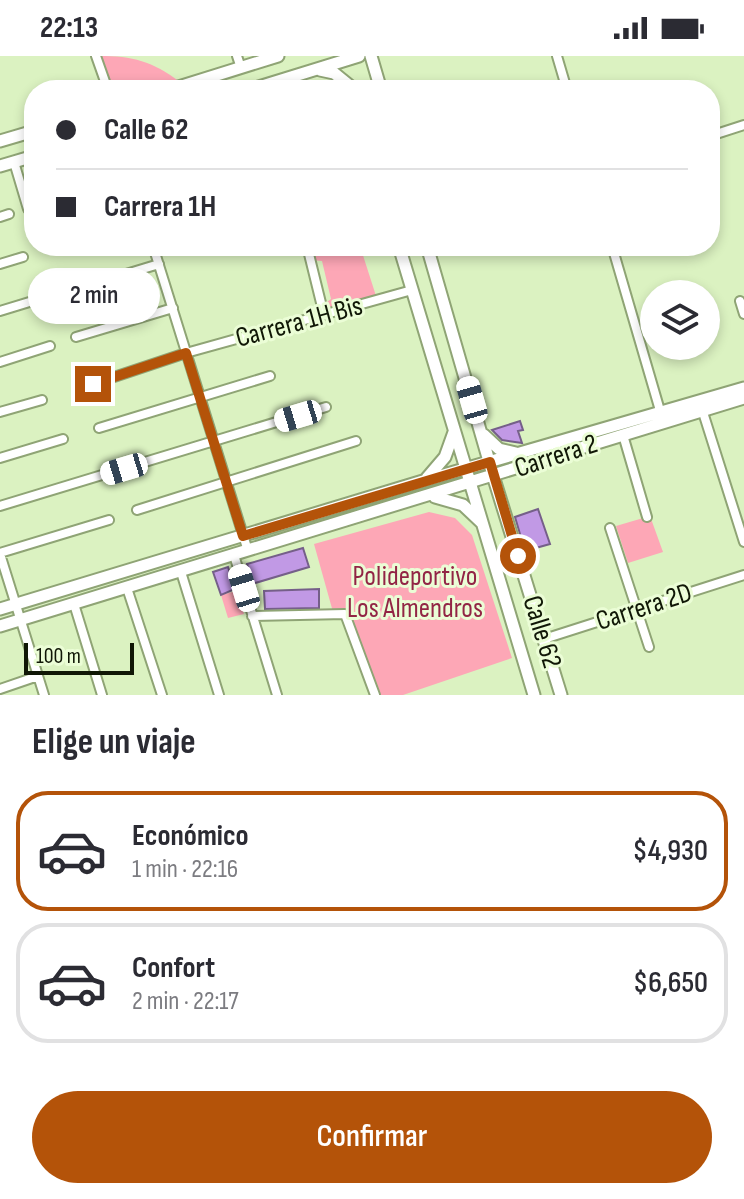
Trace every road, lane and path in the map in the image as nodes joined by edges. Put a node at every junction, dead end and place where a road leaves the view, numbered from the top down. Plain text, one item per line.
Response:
1 (96, 56) edge
2 (278, 56) edge
3 (359, 56) edge
4 (371, 56) edge
5 (382, 56) edge
6 (557, 56) edge
7 (239, 62) edge
8 (331, 62) edge
9 (376, 73) junction
10 (104, 80) edge
11 (194, 80) edge
12 (278, 80) edge
13 (342, 80) edge
14 (345, 80) edge
15 (378, 80) edge
16 (564, 80) edge
17 (744, 125) edge
18 (720, 133) edge
19 (24, 134) edge
20 (0, 141) edge
21 (24, 159) edge
22 (14, 162) junction
23 (0, 166) edge
24 (24, 193) edge
25 (156, 256) edge
26 (309, 256) edge
27 (402, 256) edge
28 (430, 256) edge
29 (615, 256) edge
30 (23, 257) dead end
31 (0, 264) edge
32 (159, 264) junction
33 (412, 290) junction
34 (60, 294) dead end
35 (36, 300) dead end
36 (740, 301) dead end
37 (173, 308) junction
38 (0, 311) edge
39 (744, 314) edge
40 (324, 315) junction
41 (448, 317) junction
42 (423, 324) junction
43 (76, 337) dead end
44 (50, 346) dead end
45 (186, 353) junction
46 (0, 362) edge
47 (270, 376) dead end
48 (93, 384) dead end
49 (744, 388) edge
50 (199, 397) junction
51 (744, 398) edge
52 (42, 400) dead end
53 (701, 406) junction
54 (326, 407) dead end
55 (0, 412) edge
56 (662, 418) junction
57 (454, 427) junction
58 (480, 427) junction
59 (99, 428) dead end
60 (623, 435) junction
61 (63, 439) dead end
62 (356, 441) dead end
63 (214, 442) junction
64 (521, 454) junction
65 (0, 458) edge
66 (490, 462) junction
67 (517, 468) junction
68 (467, 469) junction
69 (494, 476) junction
70 (423, 481) junction
71 (225, 482) junction
72 (471, 483) junction
73 (426, 497) junction
74 (502, 503) junction
75 (0, 506) edge
76 (137, 510) dead end
77 (324, 511) junction
78 (647, 517) dead end
79 (109, 520) dead end
80 (483, 526) junction
81 (330, 527) junction
82 (610, 528) dead end
83 (243, 536) junction
84 (744, 542) edge
85 (248, 551) junction
86 (0, 553) edge
87 (234, 555) junction
88 (181, 572) junction
89 (744, 575) edge
90 (127, 588) junction
91 (16, 604) junction
92 (74, 604) junction
93 (0, 609) edge
94 (535, 609) junction
95 (637, 609) junction
96 (510, 615) junction
97 (252, 616) junction
98 (20, 620) junction
99 (0, 626) edge
100 (544, 639) junction
101 (649, 647) dead end
102 (38, 676) junction
103 (0, 689) edge
104 (44, 695) edge
105 (102, 695) edge
106 (162, 695) edge
107 (219, 695) edge
108 (277, 695) edge
109 (375, 695) edge
110 (534, 695) edge
111 (561, 695) edge

1 - 10 street
2 - 7 street
3 - 8 street
4 - 9 street
5 - 9 street
6 - 16 street
7 - 11 street
8 - 12 street
8 - 13 street
8 - 14 street
9 - 15 street
17 - 18 street
19 - 20 street
21 - 22 street
22 - 23 street
22 - 24 street
25 - 32 street
26 - 40 street
27 - 33 street, Calle 62
28 - 41 street, Calle 62
29 - 56 street
30 - 31 street
32 - 34 street
32 - 37 street
33 - 40 street, Carrera 1H Bis
33 - 42 street, Calle 62
35 - 38 street
36 - 39 street
37 - 43 street
37 - 45 street
40 - 45 street, Carrera 1H Bis
41 - 42 street
41 - 58 street, Calle 62
42 - 57 street, Calle 62
44 - 46 street
45 - 48 street, Carrera 1H Bis
45 - 50 street
47 - 50 street
49 - 53 street, Carrera 2
50 - 59 street
50 - 63 street
51 - 53 street, Carrera 2
52 - 55 street
53 - 56 street, Carrera 2
53 - 84 street
54 - 63 street
56 - 60 street, Carrera 2
56 - 64 street, Carrera 2
57 - 68 street, Calle 62
57 - 70 street
58 - 64 street
58 - 66 street, Calle 62
60 - 67 street, Carrera 2
60 - 78 street
61 - 65 street
62 - 71 street
63 - 71 street
63 - 75 street
64 - 66 street, Carrera 2
66 - 68 street, Carrera 2
66 - 69 street, Calle 62
67 - 69 street, Carrera 2
67 - 74 street
68 - 70 street, Carrera 2
68 - 72 street, Calle 62
69 - 72 street, Carrera 2
69 - 74 street, Calle 62
70 - 77 street, Carrera 2
71 - 76 street
71 - 83 street
72 - 73 street, Carrera 2
72 - 80 street, Calle 62
73 - 80 street
73 - 81 street, Carrera 2
74 - 94 street, Calle 62
77 - 81 street
77 - 83 street, Carrera 2
79 - 86 street
80 - 96 street, Calle 62
81 - 85 street, Carrera 2
82 - 95 street
83 - 85 street
83 - 91 street, Carrera 2
85 - 87 street, Carrera 2
86 - 91 street
87 - 88 street, Carrera 2
87 - 97 street
88 - 90 street, Carrera 2
88 - 107 street
89 - 95 street, Carrera 2D
90 - 92 street, Carrera 2
90 - 106 street
91 - 93 street, Carrera 2
91 - 98 street
92 - 98 street, Carrera 2
92 - 105 street
94 - 96 street
94 - 100 street, Calle 62
95 - 100 street, Carrera 2D
95 - 101 street
96 - 110 street, Calle 62
97 - 108 street
97 - 109 street
98 - 99 street, Carrera 2
98 - 102 street
100 - 111 street, Calle 62
102 - 103 street
102 - 104 street

